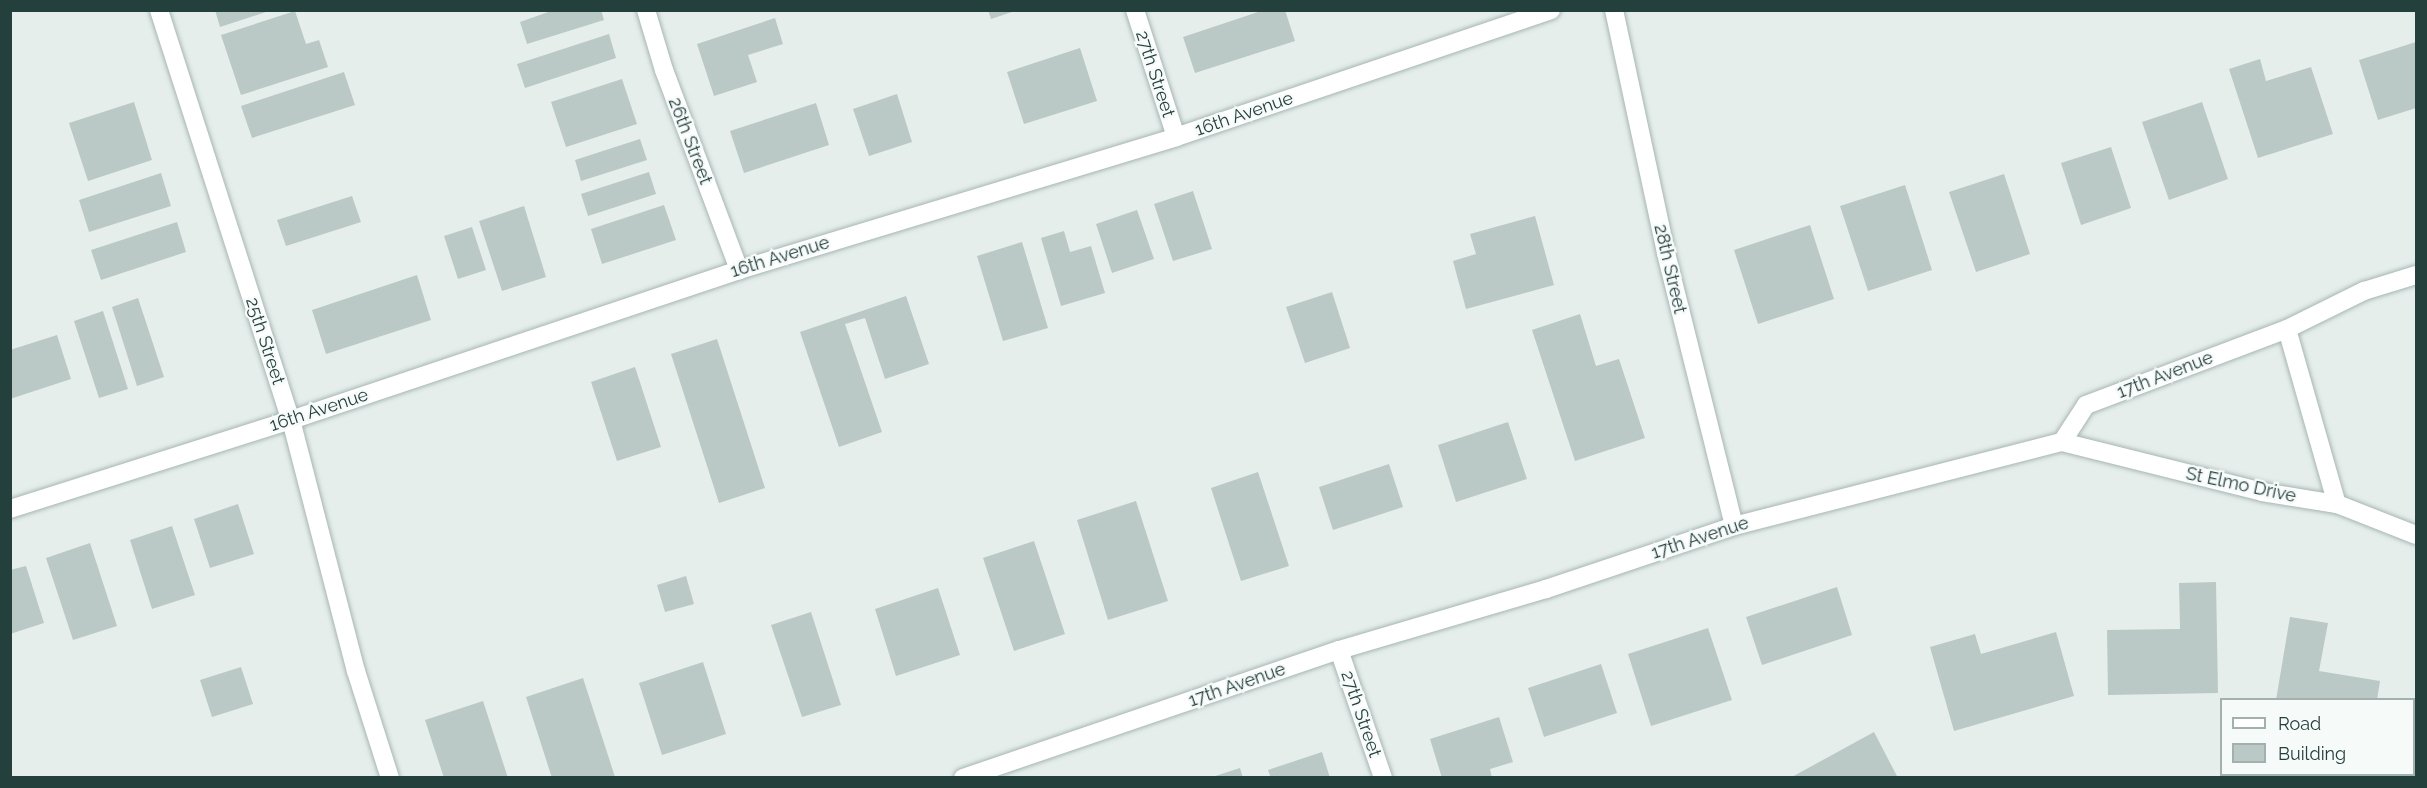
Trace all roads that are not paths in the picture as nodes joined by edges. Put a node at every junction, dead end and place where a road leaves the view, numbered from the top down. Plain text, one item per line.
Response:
1 (159, 10) edge
2 (646, 10) edge
3 (1135, 10) edge
4 (1551, 10) edge
5 (1614, 10) edge
6 (1176, 137) junction
7 (739, 270) junction
8 (2416, 275) edge
9 (2287, 329) junction
10 (291, 420) junction
11 (2062, 442) junction
12 (2337, 504) junction
13 (10, 509) edge
14 (1734, 526) junction
15 (2416, 535) edge
16 (1339, 650) junction
17 (390, 777) edge
18 (963, 777) edge
19 (1383, 777) edge

1 - 10 street, 25th Street
2 - 7 street, 26th Street
3 - 6 street, 27th Street
4 - 6 street, 16th Avenue
5 - 14 street, 28th Street
6 - 7 street, 16th Avenue
7 - 10 street, 16th Avenue
8 - 9 street, 17th Avenue
9 - 11 street, 17th Avenue
9 - 12 street
10 - 13 street, 16th Avenue
10 - 17 street, 25th Street
11 - 12 street, St Elmo Drive
11 - 14 street, 17th Avenue
12 - 15 street, St Elmo Drive
14 - 16 street, 17th Avenue
16 - 18 street, 17th Avenue
16 - 19 street, 27th Street

